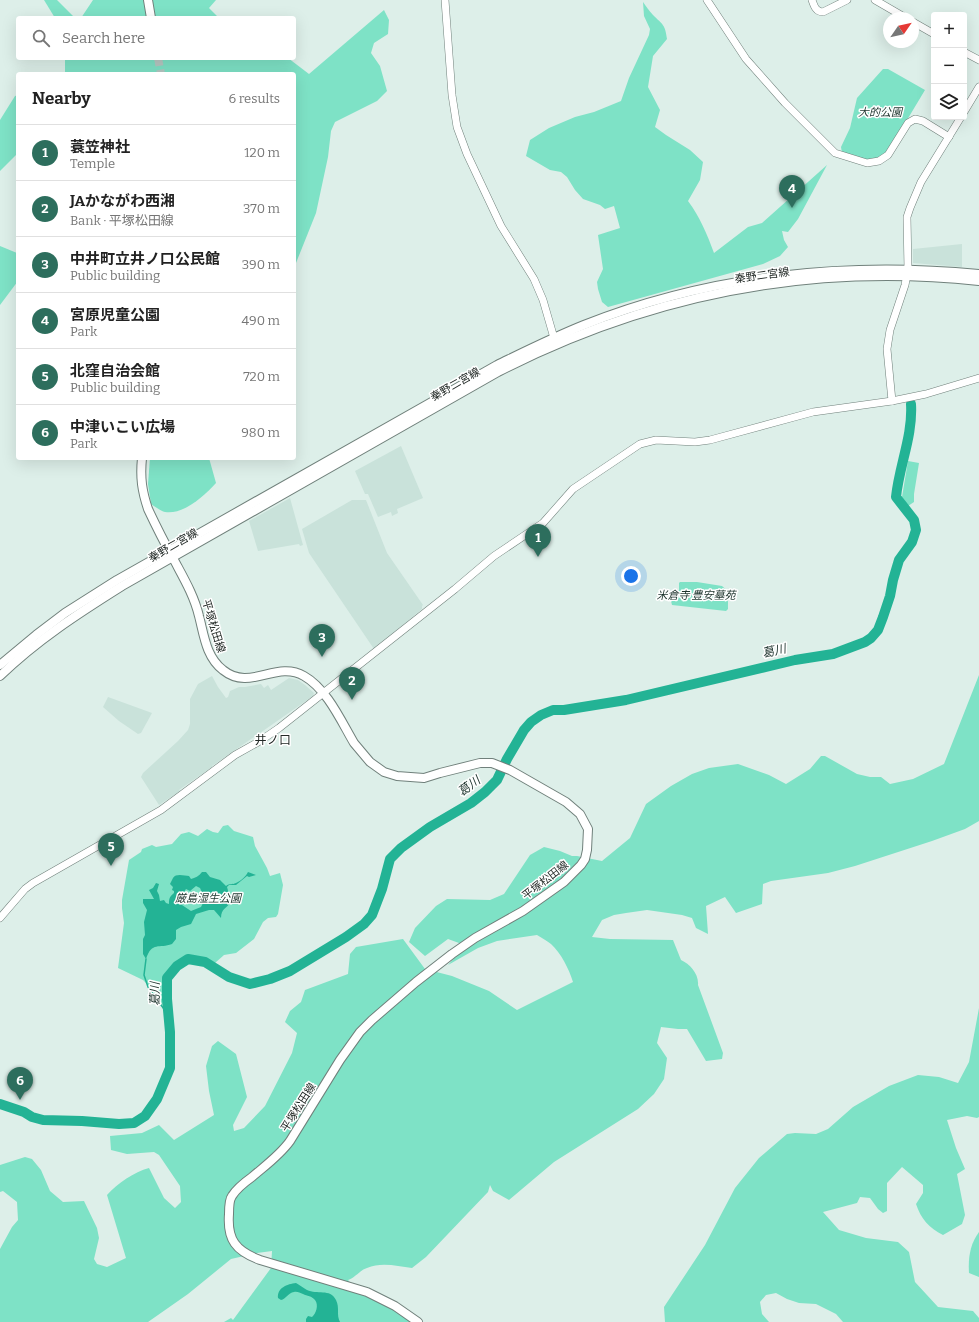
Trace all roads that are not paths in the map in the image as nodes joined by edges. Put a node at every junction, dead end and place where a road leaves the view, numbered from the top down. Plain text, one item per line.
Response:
1 (148, 0) edge
2 (444, 0) edge
3 (707, 0) edge
4 (812, 0) edge
5 (847, 0) edge
6 (875, 0) edge
7 (896, 12) edge
8 (151, 16) edge
9 (919, 25) edge
10 (931, 32) edge
11 (967, 54) edge
12 (979, 60) edge
13 (979, 88) edge
14 (967, 107) edge
15 (959, 120) edge
16 (949, 137) junction
17 (907, 273) junction
18 (979, 274) edge
19 (979, 281) edge
20 (554, 341) junction
21 (979, 378) edge
22 (892, 401) junction
23 (142, 460) edge
24 (171, 554) junction
25 (0, 665) edge
26 (0, 676) edge
27 (324, 693) junction
28 (0, 918) edge
29 (418, 1322) edge

1 - 8 main road
2 - 20 street
3 - 16 street
4 - 5 street
6 - 7 street
9 - 10 street
11 - 12 street
13 - 14 street
15 - 16 street
16 - 17 street
17 - 18 main road, 秦野二宮線
17 - 19 main road, 秦野二宮線
17 - 20 main road, 秦野二宮線
17 - 22 street
20 - 24 main road, 秦野二宮線
21 - 22 street
22 - 27 street
23 - 24 main road, 平塚松田線
24 - 25 main road, 秦野二宮線
24 - 26 main road, 秦野二宮線
24 - 27 main road, 平塚松田線
27 - 28 street
27 - 29 main road, 平塚松田線

